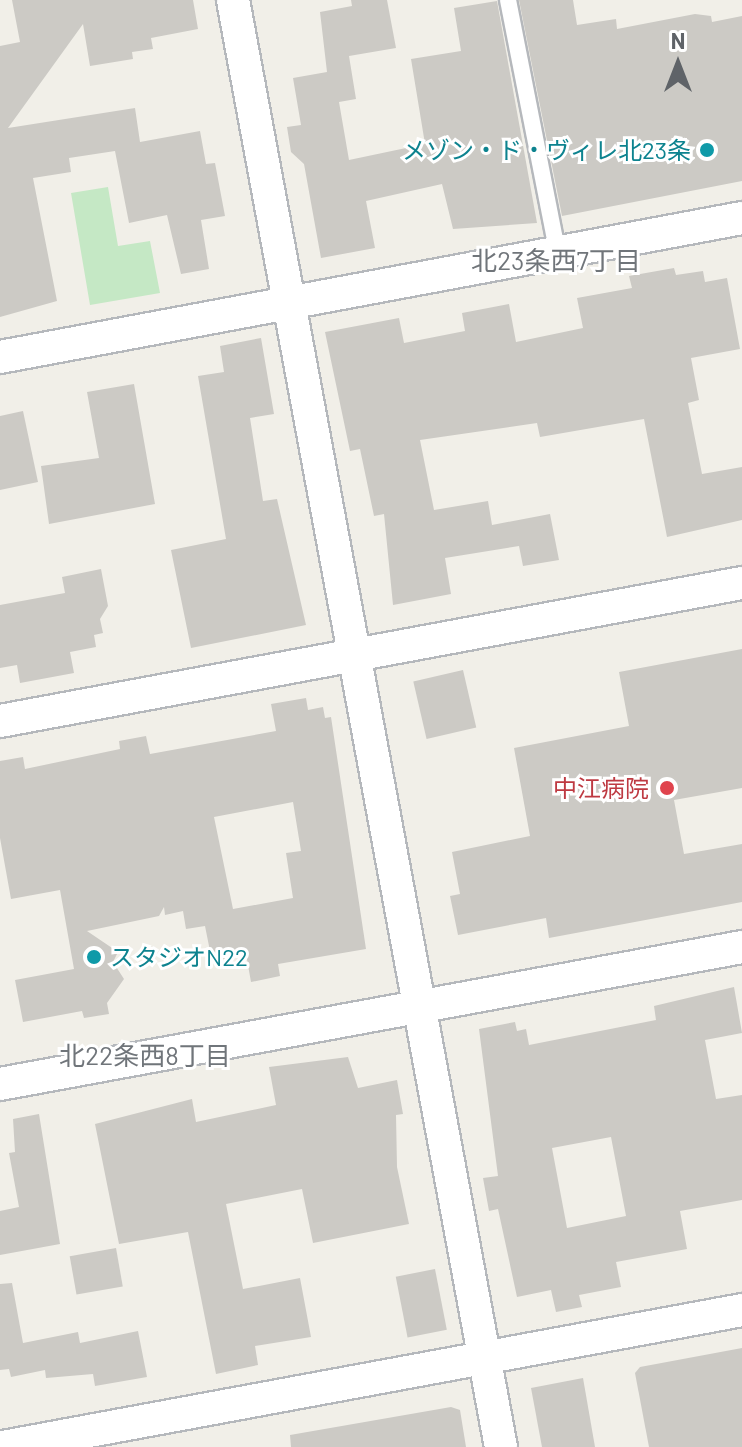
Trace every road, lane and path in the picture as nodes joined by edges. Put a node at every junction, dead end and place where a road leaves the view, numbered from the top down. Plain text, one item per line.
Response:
1 (233, 0) edge
2 (508, 0) edge
3 (742, 218) edge
4 (558, 254) junction
5 (289, 304) junction
6 (0, 357) edge
7 (742, 583) edge
8 (354, 655) junction
9 (0, 721) edge
10 (742, 947) edge
11 (420, 1007) junction
12 (0, 1084) edge
13 (742, 1310) edge
14 (485, 1358) junction
15 (3, 1447) edge
16 (501, 1447) edge

1 - 5 street
2 - 4 lane
3 - 4 street
4 - 5 street
5 - 6 street
5 - 8 street
7 - 8 street
8 - 9 street
8 - 11 street
10 - 11 street
11 - 12 street
11 - 14 street
13 - 14 street
14 - 15 street
14 - 16 street

